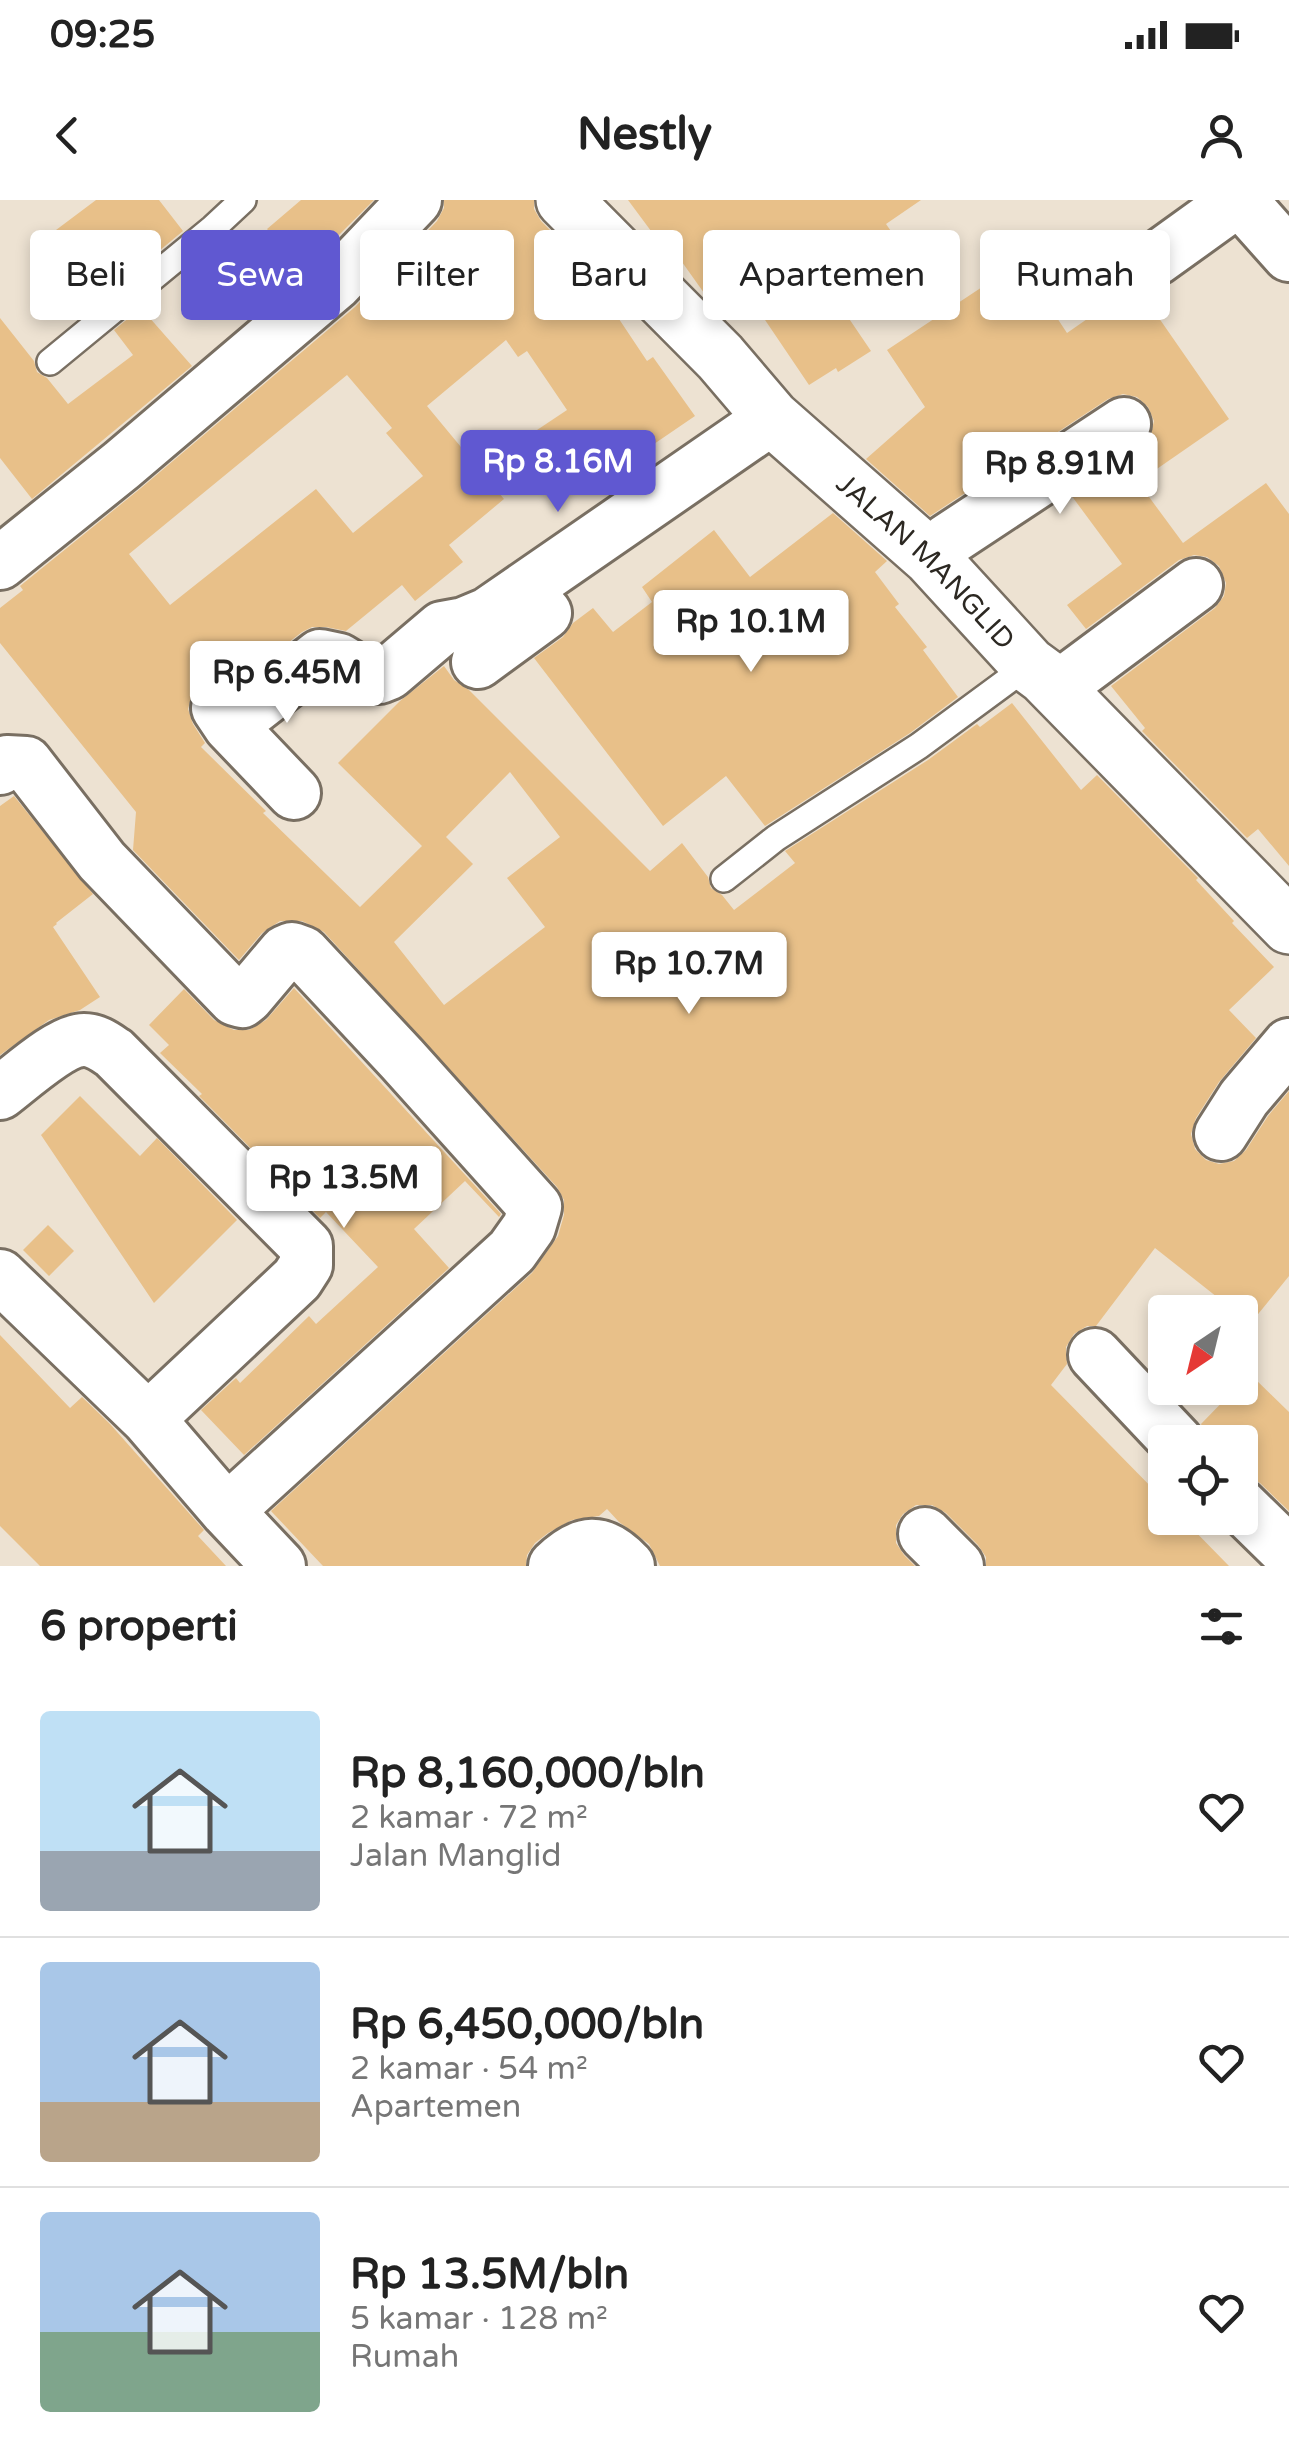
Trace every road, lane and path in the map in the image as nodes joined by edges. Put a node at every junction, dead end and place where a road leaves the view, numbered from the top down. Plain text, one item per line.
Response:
1 (243, 200) edge
2 (415, 200) edge
3 (564, 200) edge
4 (1239, 200) edge
5 (1170, 249) edge
6 (1289, 255) edge
7 (50, 362) dead end
8 (1124, 424) dead end
9 (785, 429) junction
10 (930, 558) junction
11 (0, 563) edge
12 (1196, 585) dead end
13 (478, 662) dead end
14 (1043, 677) junction
15 (0, 768) edge
16 (294, 793) dead end
17 (724, 879) dead end
18 (1289, 926) edge
19 (1289, 1045) edge
20 (0, 1092) edge
21 (1220, 1134) dead end
22 (0, 1276) edge
23 (1095, 1355) dead end
24 (148, 1419) junction
25 (1160, 1425) edge
26 (226, 1510) junction
27 (1258, 1523) edge
28 (1289, 1553) edge
29 (279, 1566) edge
30 (556, 1566) edge
31 (628, 1566) edge

1 - 7 lane
2 - 11 street
3 - 9 street, JALAN MANGLID
4 - 5 street
4 - 6 street
8 - 10 street
9 - 10 street, JALAN MANGLID
9 - 13 street
9 - 16 street
10 - 14 street, JALAN MANGLID
12 - 14 street
14 - 17 lane
14 - 18 street, JALAN MANGLID
15 - 26 street
19 - 21 street
20 - 24 street
22 - 24 street
23 - 25 street
24 - 26 street
26 - 29 street
27 - 28 street
30 - 31 street

